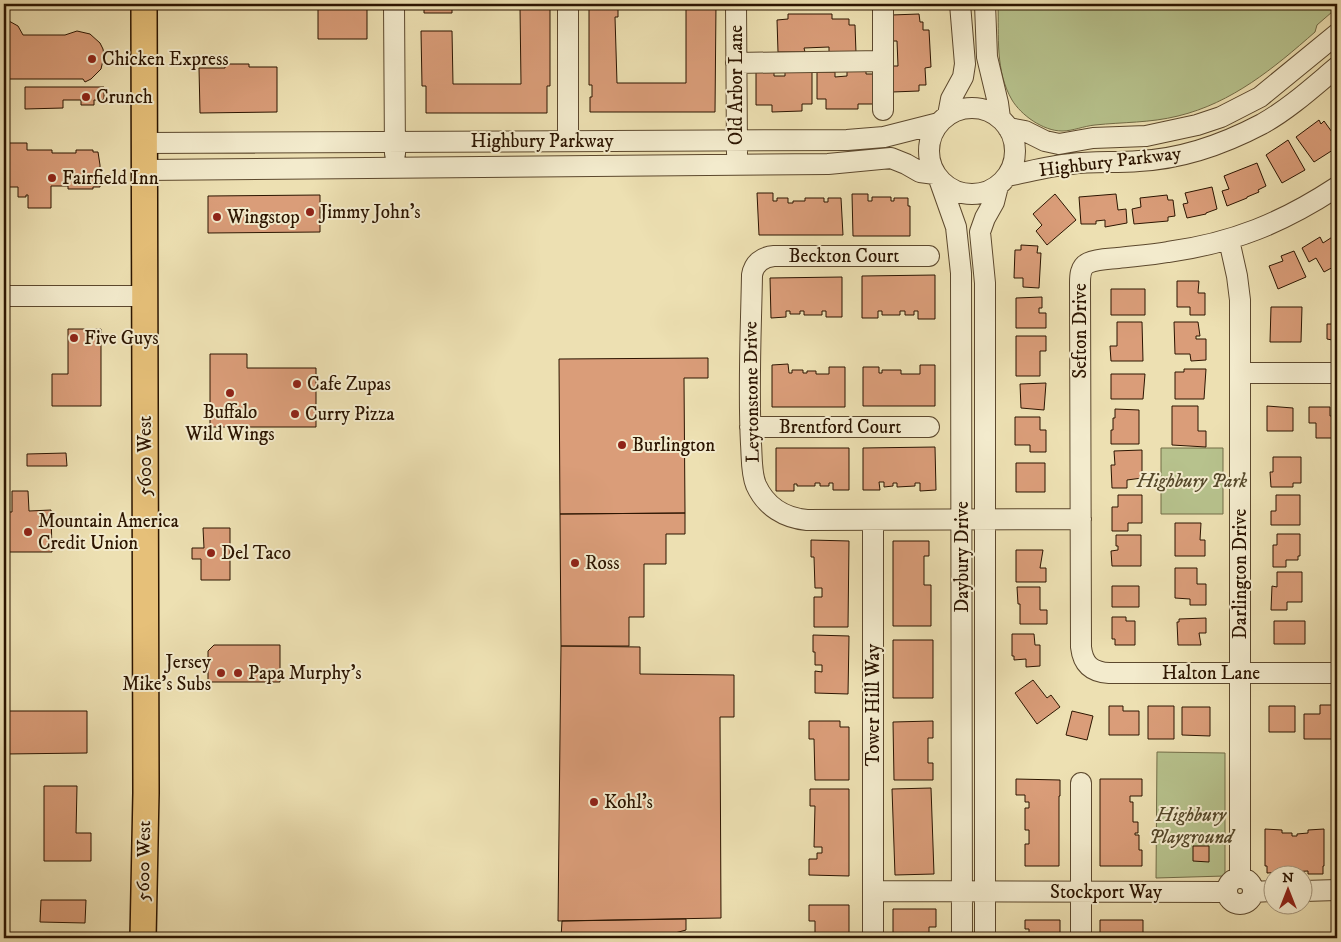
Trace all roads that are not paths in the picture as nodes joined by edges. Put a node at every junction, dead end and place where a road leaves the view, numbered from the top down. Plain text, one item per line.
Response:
1 (144, 4) edge
2 (394, 4) edge
3 (568, 4) edge
4 (736, 4) edge
5 (883, 4) edge
6 (960, 4) edge
7 (985, 4) edge
8 (1337, 34) edge
9 (883, 61) junction
10 (736, 63) junction
11 (1337, 67) edge
12 (883, 110) dead end
13 (944, 119) junction
14 (1004, 123) junction
15 (395, 141) junction
16 (568, 141) junction
17 (736, 142) junction
18 (144, 143) junction
19 (737, 166) junction
20 (395, 169) junction
21 (144, 170) junction
22 (937, 176) junction
23 (1002, 181) junction
24 (1337, 187) edge
25 (1229, 240) junction
26 (930, 256) dead end
27 (760, 260) joint
28 (4, 296) edge
29 (145, 296) junction
30 (1240, 373) junction
31 (1337, 373) edge
32 (750, 427) junction
33 (929, 427) dead end
34 (1081, 519) junction
35 (873, 520) junction
36 (963, 520) junction
37 (984, 520) junction
38 (1087, 665) joint
39 (1240, 673) junction
40 (1337, 673) edge
41 (1081, 783) dead end
42 (1240, 887) junction
43 (1264, 890) edge
44 (1337, 890) edge
45 (873, 891) junction
46 (962, 891) junction
47 (985, 891) junction
48 (1314, 891) edge
49 (1081, 892) junction
50 (143, 938) edge
51 (873, 938) edge
52 (962, 938) edge
53 (986, 938) edge
54 (1081, 938) edge

1 - 18 main road, 5600 West
2 - 15 street
3 - 16 street
4 - 10 street, Old Arbor Lane
5 - 9 street
6 - 13 street
7 - 14 street
8 - 14 street, Highbury Parkway
9 - 10 street
9 - 12 street
10 - 17 street, Old Arbor Lane
11 - 23 street, Highbury Parkway
13 - 14 street
13 - 17 street, Highbury Parkway
13 - 22 street
14 - 23 street
15 - 16 street, Highbury Parkway
15 - 18 street, Highbury Parkway
15 - 20 street
16 - 17 street, Highbury Parkway
17 - 19 street, Old Arbor Lane
18 - 21 main road, 5600 West
19 - 20 street, Highbury Parkway
19 - 22 street, Highbury Parkway
20 - 21 street, Highbury Parkway
21 - 29 main road, 5600 West
22 - 23 street
22 - 36 street, Daybury Drive
23 - 37 street, Daybury Drive
24 - 25 street, Sefton Drive
25 - 30 street, Darlington Drive
25 - 34 street, Sefton Drive
26 - 27 street, Beckton Court
27 - 32 street, Leytonstone Drive
28 - 29 street
29 - 50 main road, 5600 West
30 - 31 street
30 - 39 street, Darlington Drive
32 - 33 street, Brentford Court
32 - 35 street, Leytonstone Drive
34 - 37 street, Leytonstone Drive
34 - 38 street, Sefton Drive
35 - 36 street, Leytonstone Drive
35 - 45 street, Tower Hill Way
36 - 37 street, Leytonstone Drive
36 - 46 street, Daybury Drive
37 - 47 street, Daybury Drive
38 - 39 street, Halton Lane
39 - 40 street, Halton Lane
39 - 42 street, Darlington Drive
41 - 49 street
42 - 43 street, Stockport Way
42 - 49 street, Stockport Way
44 - 48 street
45 - 46 street, Stockport Way
45 - 51 street, Tower Hill Way
46 - 47 street, Stockport Way
46 - 52 street, Daybury Drive
47 - 49 street, Stockport Way
47 - 53 street, Daybury Drive
49 - 54 street

